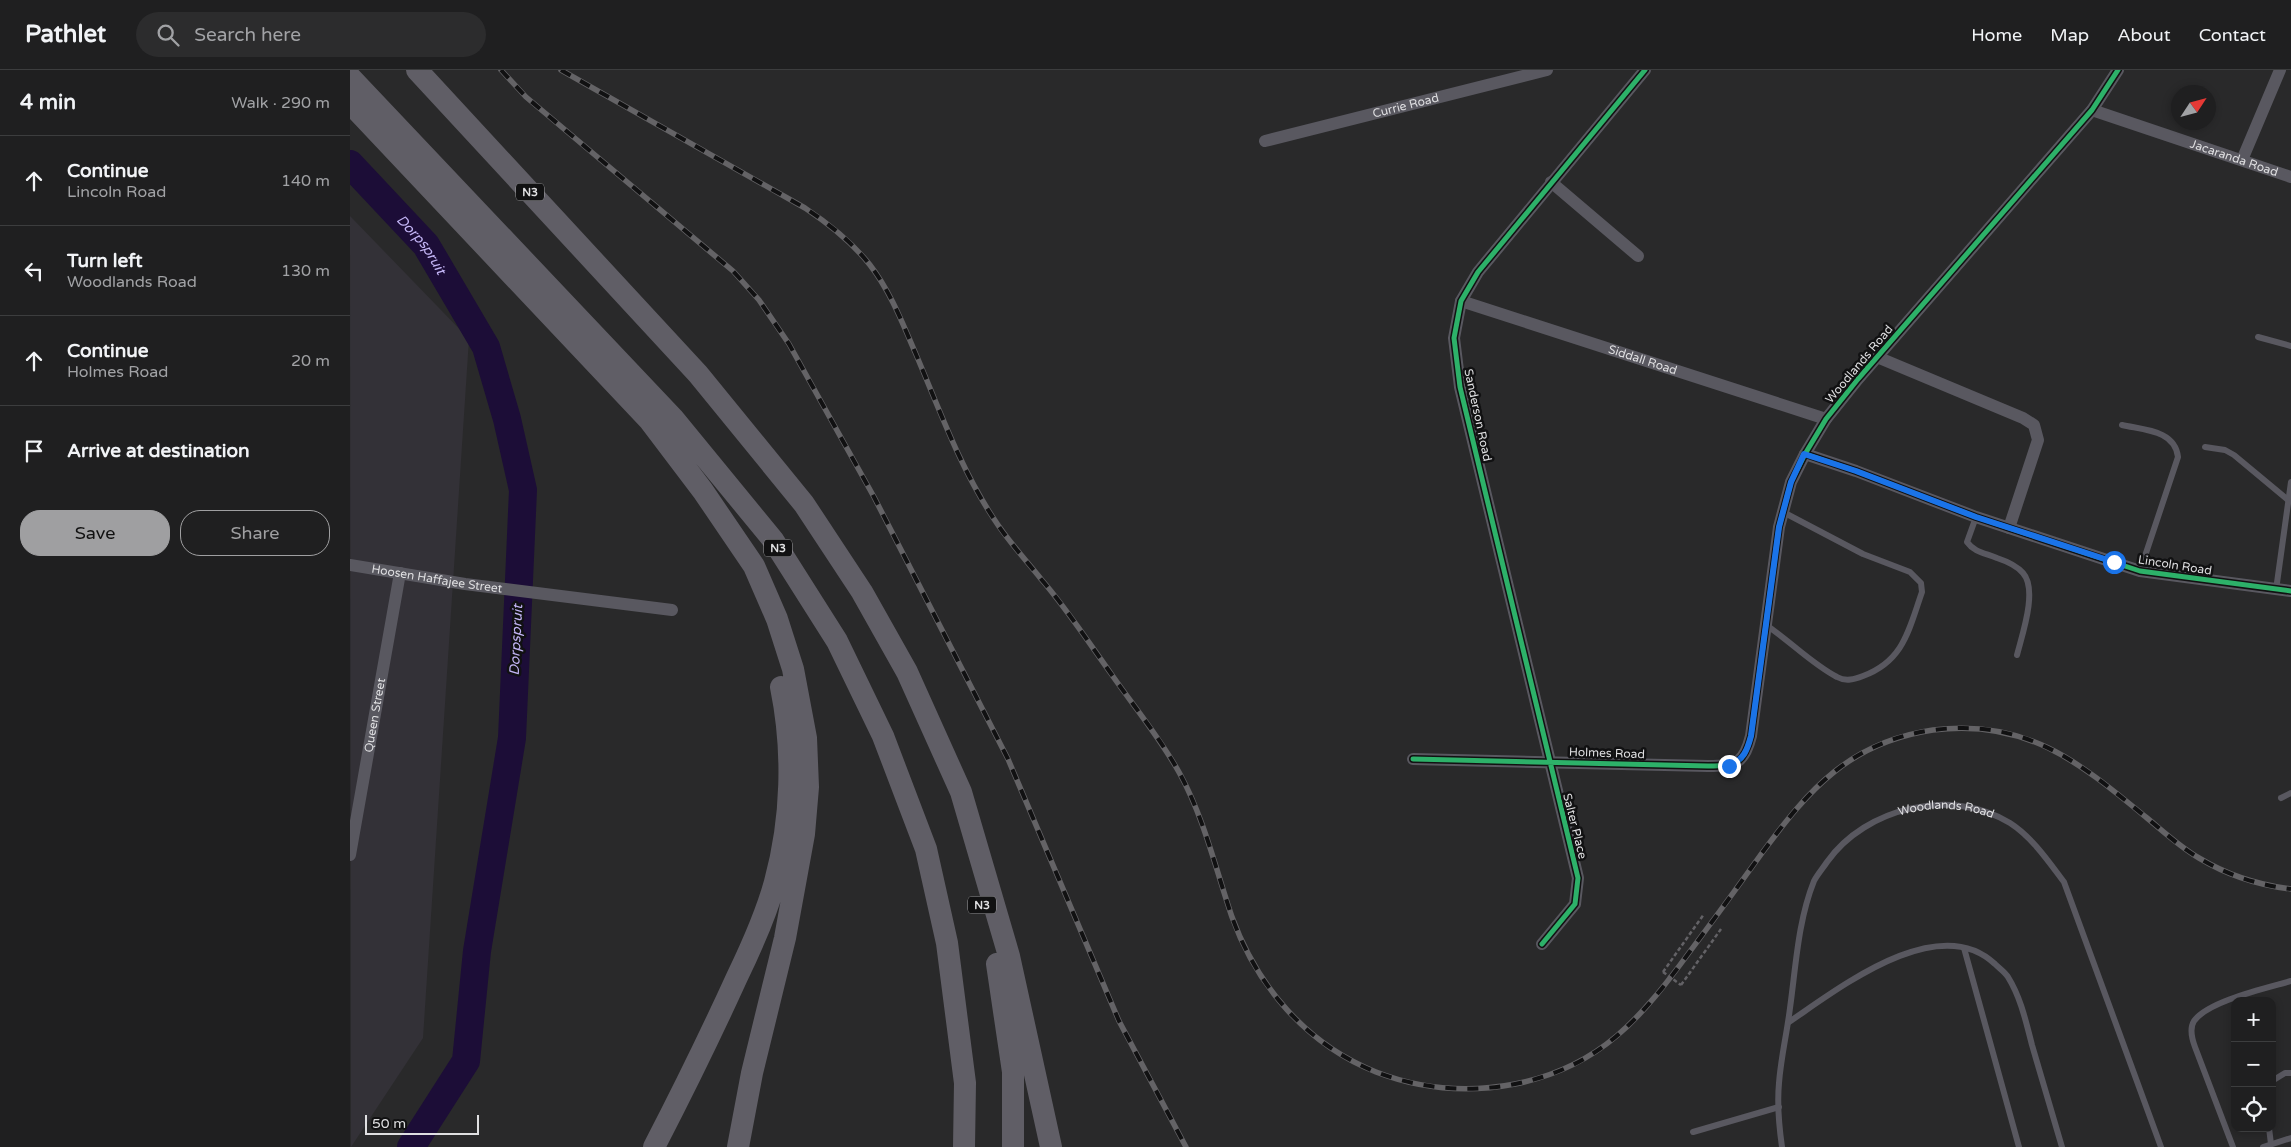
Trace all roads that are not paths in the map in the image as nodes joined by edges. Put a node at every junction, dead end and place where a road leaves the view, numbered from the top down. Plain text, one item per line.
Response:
1 (416, 70) edge
2 (1547, 70) edge
3 (1644, 70) edge
4 (2118, 70) edge
5 (2280, 70) edge
6 (350, 77) edge
7 (350, 103) edge
8 (2092, 110) junction
9 (1264, 141) dead end
10 (2242, 160) junction
11 (2291, 177) edge
12 (1551, 182) junction
13 (1638, 256) dead end
14 (1461, 301) junction
15 (2258, 337) dead end
16 (2291, 346) edge
17 (1877, 357) junction
18 (1826, 419) junction
19 (2122, 425) dead end
20 (2205, 447) dead end
21 (1804, 454) junction
22 (2291, 482) edge
23 (702, 491) junction
24 (2288, 500) junction
25 (1783, 512) junction
26 (1976, 517) junction
27 (2009, 528) junction
28 (350, 565) edge
29 (2140, 571) junction
30 (400, 573) junction
31 (2276, 590) junction
32 (2291, 591) edge
33 (672, 610) dead end
34 (1766, 625) junction
35 (2017, 656) dead end
36 (907, 672) junction
37 (1751, 736) joint
38 (1413, 759) dead end
39 (1549, 761) junction
40 (2291, 793) edge
41 (2281, 798) dead end
42 (350, 855) edge
43 (1542, 944) dead end
44 (1964, 948) junction
45 (2291, 981) edge
46 (1789, 1022) junction
47 (2291, 1073) edge
48 (2276, 1079) edge
49 (1779, 1107) junction
50 (1693, 1132) dead end
51 (2270, 1132) edge
52 (2291, 1138) edge
53 (2271, 1144) junction
54 (654, 1147) edge
55 (738, 1147) edge
56 (964, 1147) edge
57 (1013, 1147) edge
58 (1051, 1147) edge
59 (1782, 1147) edge
60 (2019, 1147) edge
61 (2062, 1147) edge
62 (2161, 1147) edge
63 (2232, 1147) edge
64 (2263, 1147) edge

1 - 36 highway, N3
2 - 9 street, Currie Road
3 - 12 street, Sanderson Road
4 - 8 street, Woodlands Road
5 - 10 street
6 - 56 highway, N3
7 - 23 highway
8 - 10 street, Jacaranda Road
8 - 17 street, Woodlands Road
10 - 11 street, Jacaranda Road
12 - 13 street
12 - 14 street, Sanderson Road
14 - 18 street, Siddall Road
14 - 39 street, Sanderson Road
15 - 16 lane
17 - 18 street, Woodlands Road
17 - 27 street
18 - 21 street, Woodlands Road
19 - 29 lane
20 - 24 lane
21 - 25 street, Woodlands Road
21 - 26 street, Lincoln Road
22 - 24 lane
23 - 54 highway
23 - 55 highway
24 - 31 lane
25 - 34 street, Woodlands Road
25 - 34 lane
26 - 27 street, Lincoln Road
26 - 35 lane
27 - 29 street, Lincoln Road
28 - 30 street, Hoosen Haffajee Street
29 - 31 street, Lincoln Road
30 - 33 street, Hoosen Haffajee Street
30 - 42 street, Queen Street
31 - 32 street, Lincoln Road
34 - 37 street, Woodlands Road
36 - 57 highway, N3
36 - 58 highway
37 - 39 street, Holmes Road
38 - 39 street, Holmes Road
39 - 43 street, Salter Place
40 - 41 lane
44 - 46 lane
44 - 60 lane
44 - 61 lane
45 - 63 lane
46 - 49 lane, Woodlands Road
46 - 62 lane, Woodlands Road
47 - 48 lane
49 - 50 lane
49 - 59 lane, Woodlands Road
51 - 53 lane
52 - 53 lane
53 - 64 lane

